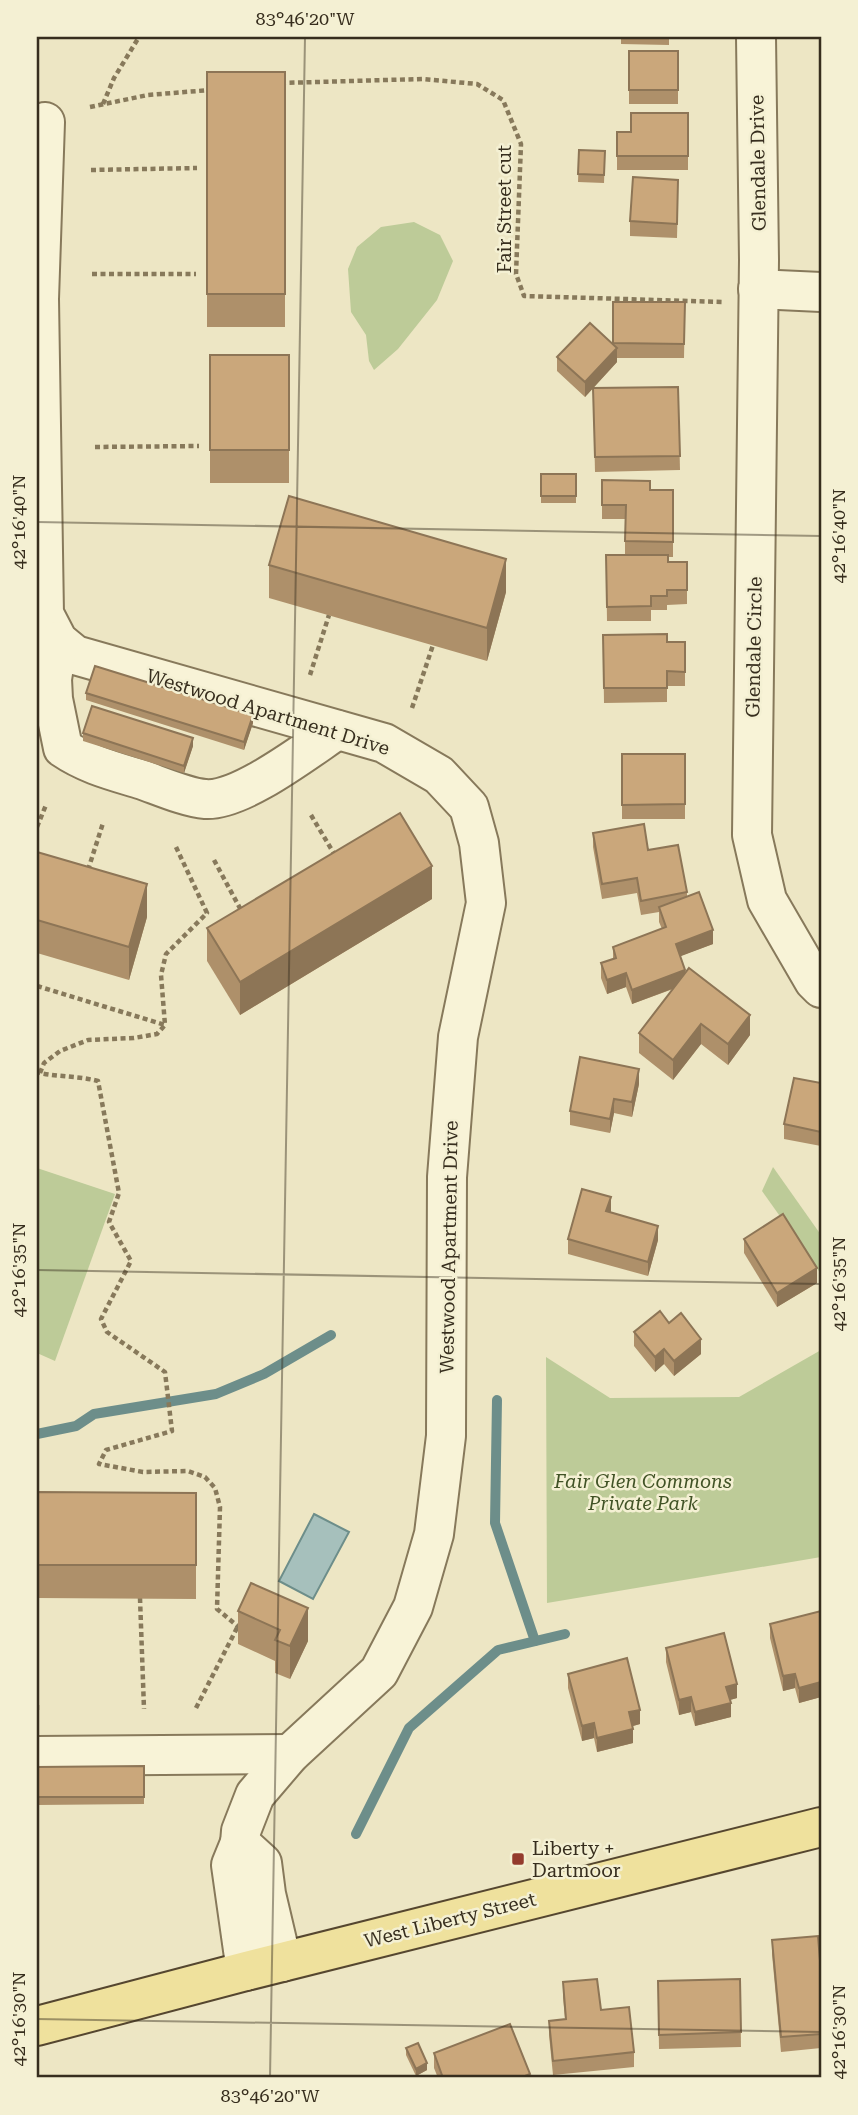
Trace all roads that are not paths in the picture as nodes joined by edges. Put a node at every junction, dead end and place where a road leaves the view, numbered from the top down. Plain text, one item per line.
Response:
1 (756, 37) edge
2 (45, 122) dead end
3 (821, 292) edge
4 (758, 296) junction
5 (38, 299) edge
6 (58, 641) junction
7 (337, 730) junction
8 (821, 988) edge
9 (290, 1754) junction
10 (37, 1756) edge
11 (821, 1827) edge
12 (240, 1843) junction
13 (282, 1962) junction
14 (246, 1971) junction
15 (37, 2026) edge

1 - 4 street, Glendale Drive
2 - 5 street
3 - 4 street
4 - 8 street, Glendale Circle
5 - 6 street
6 - 7 street, Westwood Apartment Drive
6 - 7 street
7 - 9 street, Westwood Apartment Drive
9 - 10 street
9 - 12 street, Westwood Apartment Drive
11 - 13 main road, West Liberty Street
12 - 13 street
12 - 14 street
13 - 14 main road, West Liberty Street
14 - 15 main road, West Liberty Street

